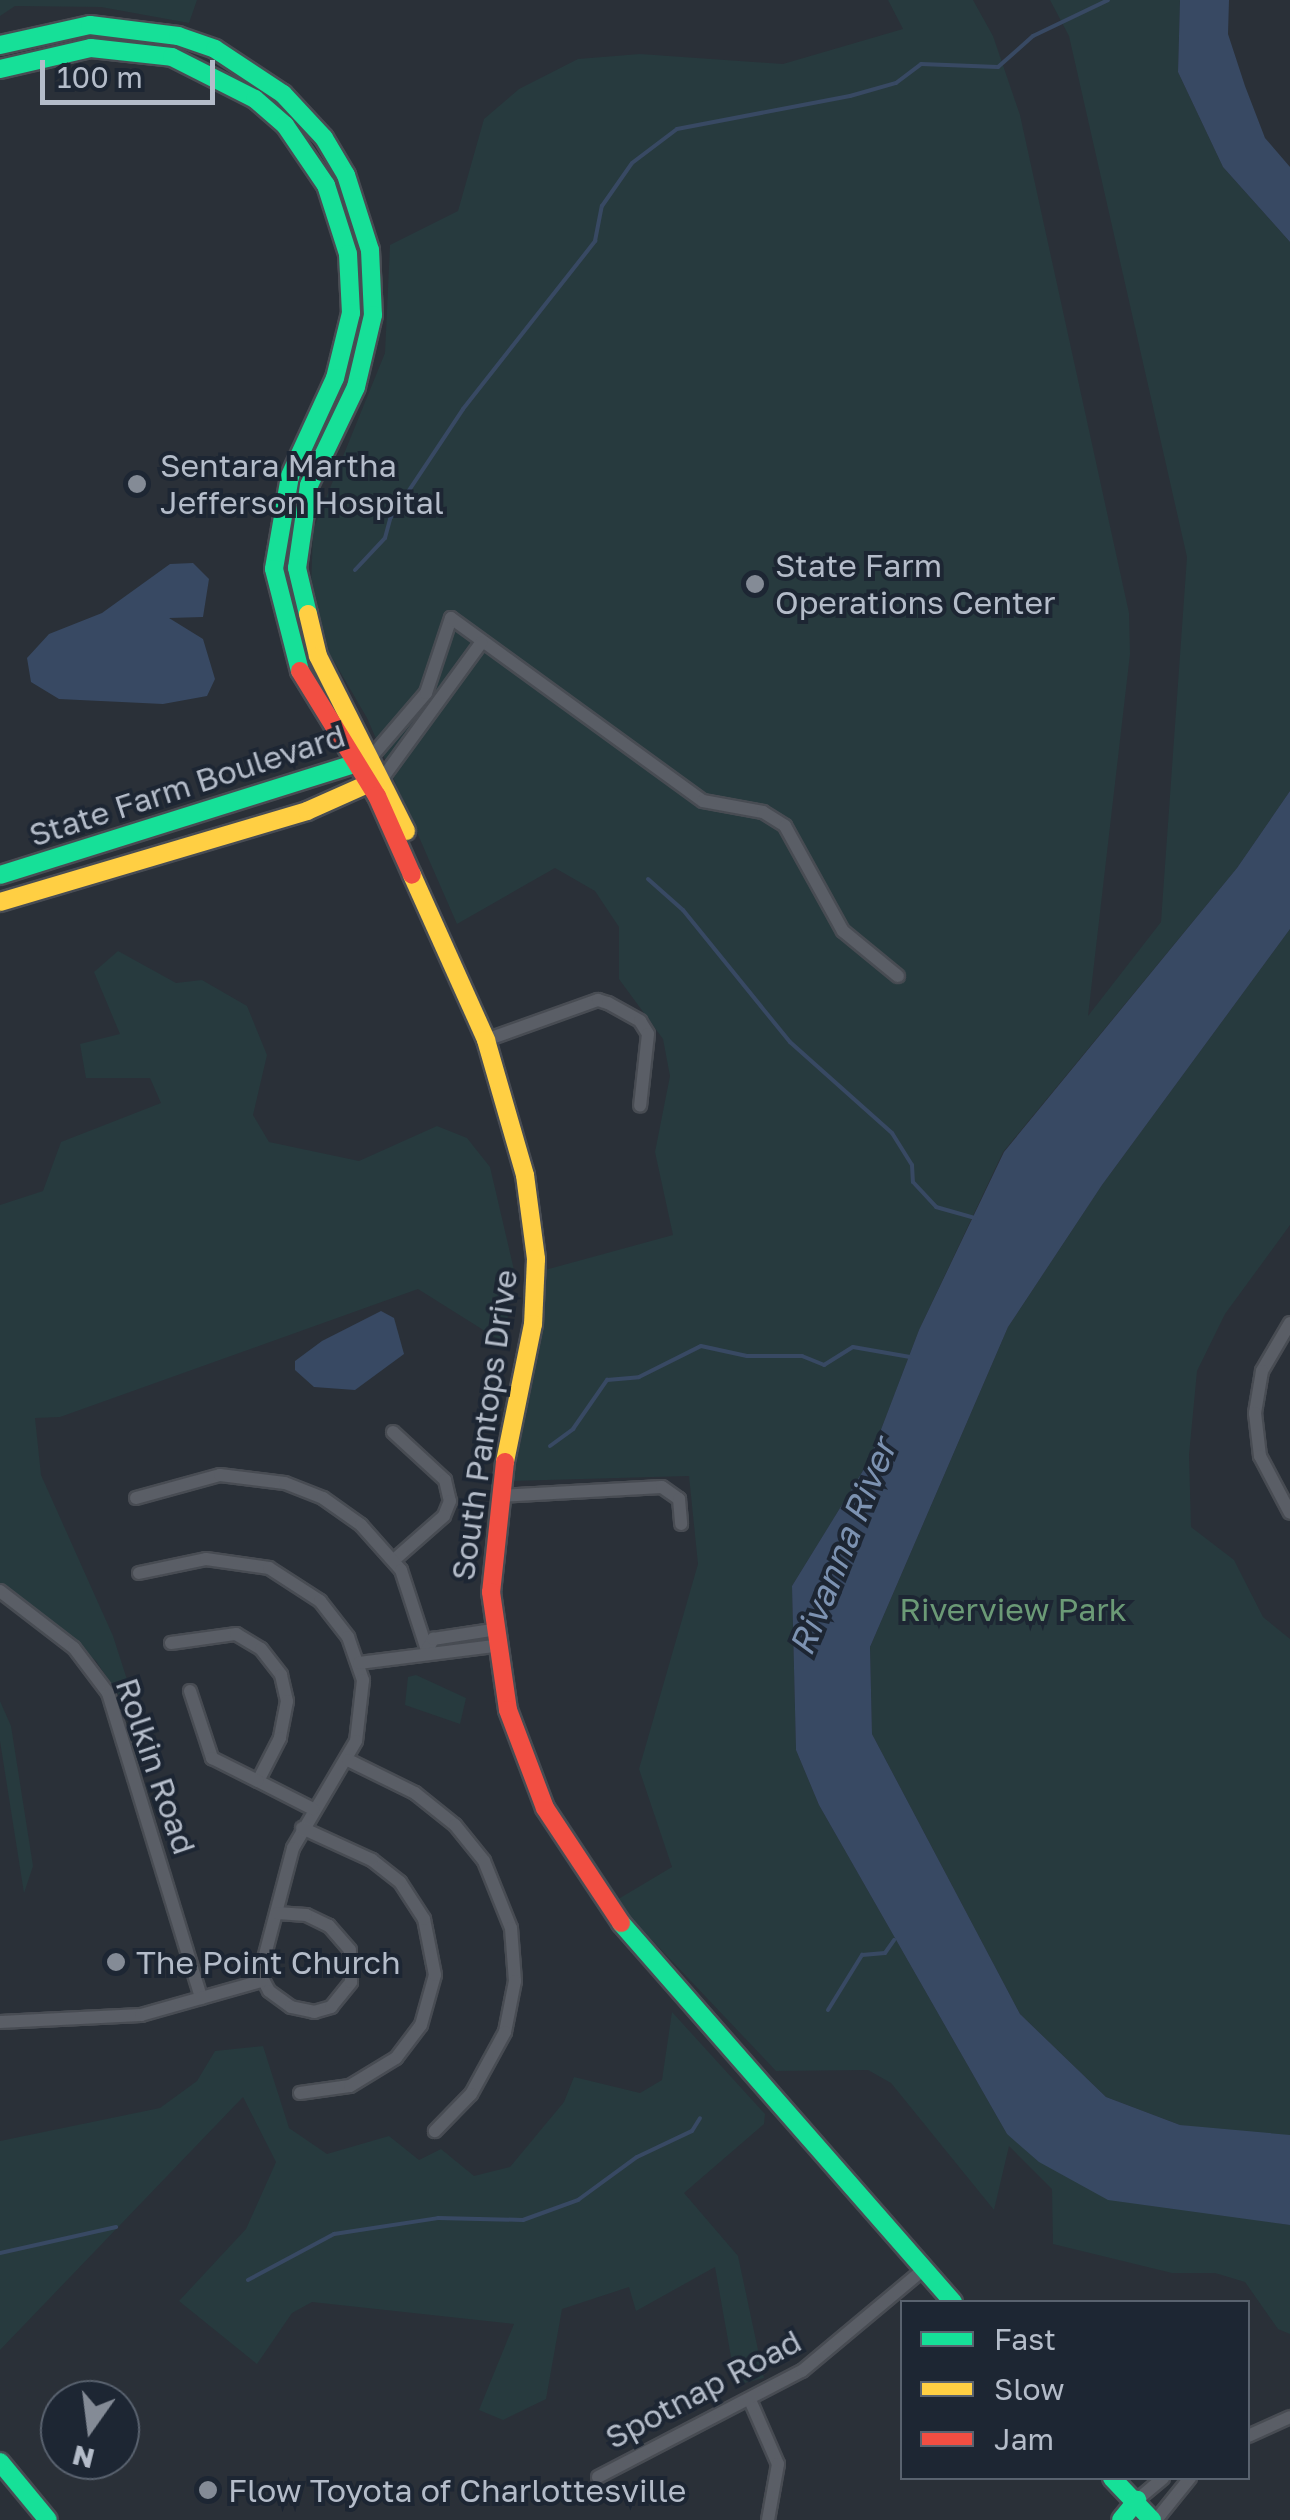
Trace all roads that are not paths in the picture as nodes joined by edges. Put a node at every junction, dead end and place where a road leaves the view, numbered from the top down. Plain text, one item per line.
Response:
1 (0, 46) edge
2 (0, 69) edge
3 (481, 643) junction
4 (364, 761) junction
5 (377, 780) junction
6 (0, 875) edge
7 (0, 902) edge
8 (898, 976) dead end
9 (486, 1040) junction
10 (640, 1106) dead end
11 (1290, 1323) edge
12 (393, 1432) dead end
13 (499, 1496) junction
14 (136, 1498) dead end
15 (1290, 1512) edge
16 (681, 1524) dead end
17 (394, 1560) junction
18 (138, 1574) dead end
19 (0, 1591) edge
20 (493, 1638) junction
21 (171, 1643) dead end
22 (427, 1650) junction
23 (359, 1663) junction
24 (190, 1692) dead end
25 (348, 1760) junction
26 (258, 1781) junction
27 (314, 1809) junction
28 (302, 1828) junction
29 (277, 1913) junction
30 (261, 1981) junction
31 (201, 1998) junction
32 (0, 2022) edge
33 (300, 2093) dead end
34 (435, 2131) dead end
35 (924, 2269) junction
36 (951, 2300) edge
37 (750, 2400) junction
38 (1290, 2417) edge
39 (1250, 2435) edge
40 (0, 2462) edge
41 (598, 2477) dead end
42 (1114, 2480) edge
43 (1161, 2480) edge
44 (1188, 2480) edge
45 (1136, 2500) junction
46 (1154, 2519) edge
47 (48, 2520) edge
48 (768, 2520) edge
49 (1121, 2520) edge

1 - 4 main road
2 - 4 main road
3 - 4 street, State Farm Boulevard
3 - 5 street, State Farm Boulevard
3 - 8 street, State Farm Boulevard
4 - 5 main road, South Pantops Drive
4 - 6 main road, State Farm Boulevard
5 - 7 main road, State Farm Boulevard
5 - 9 main road, South Pantops Drive
9 - 10 street
9 - 13 main road, South Pantops Drive
11 - 15 street
12 - 17 street
13 - 16 street
13 - 20 main road, South Pantops Drive
14 - 17 street
17 - 22 street
18 - 23 street
19 - 31 street, Rolkin Road
20 - 22 street
20 - 35 main road, South Pantops Drive
21 - 26 street
22 - 23 street
23 - 25 street
24 - 26 street
25 - 27 street
25 - 34 street
26 - 27 street
27 - 28 street
28 - 29 street
28 - 33 street
29 - 30 street
29 - 30 street
30 - 31 street
31 - 32 street
35 - 36 main road, South Pantops Drive
35 - 37 street, Spotnap Road
37 - 41 street, Spotnap Road
37 - 48 street
38 - 39 street
40 - 47 main road
42 - 45 main road
43 - 45 street
44 - 46 street
45 - 46 main road
45 - 49 main road

